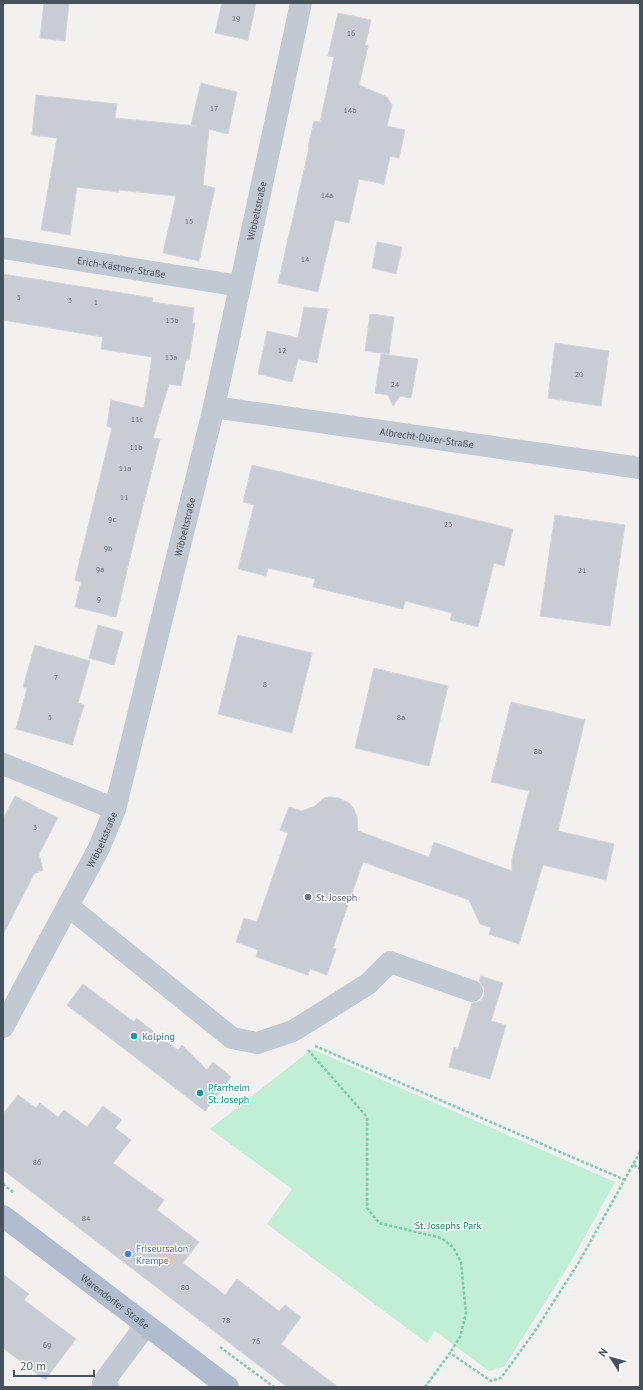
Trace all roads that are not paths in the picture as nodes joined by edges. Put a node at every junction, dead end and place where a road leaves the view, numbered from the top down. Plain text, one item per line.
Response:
1 (301, 3) edge
2 (3, 248) edge
3 (240, 286) junction
4 (214, 407) junction
5 (640, 468) edge
6 (3, 764) edge
7 (115, 810) junction
8 (68, 906) junction
9 (472, 991) dead end
10 (3, 1027) edge
11 (3, 1216) edge
12 (146, 1325) junction
13 (221, 1385) edge
14 (108, 1387) edge

1 - 3 street, Wibbeltstraße
2 - 3 street, Erich-Kästner-Straße
3 - 4 street, Wibbeltstraße
4 - 5 street, Albrecht-Dürer-Straße
4 - 7 street, Wibbeltstraße
6 - 7 street
7 - 8 street, Wibbeltstraße
8 - 9 street
8 - 10 street, Wibbeltstraße
11 - 12 main road, Warendorfer Straße
12 - 13 main road, Warendorfer Straße
12 - 14 street

